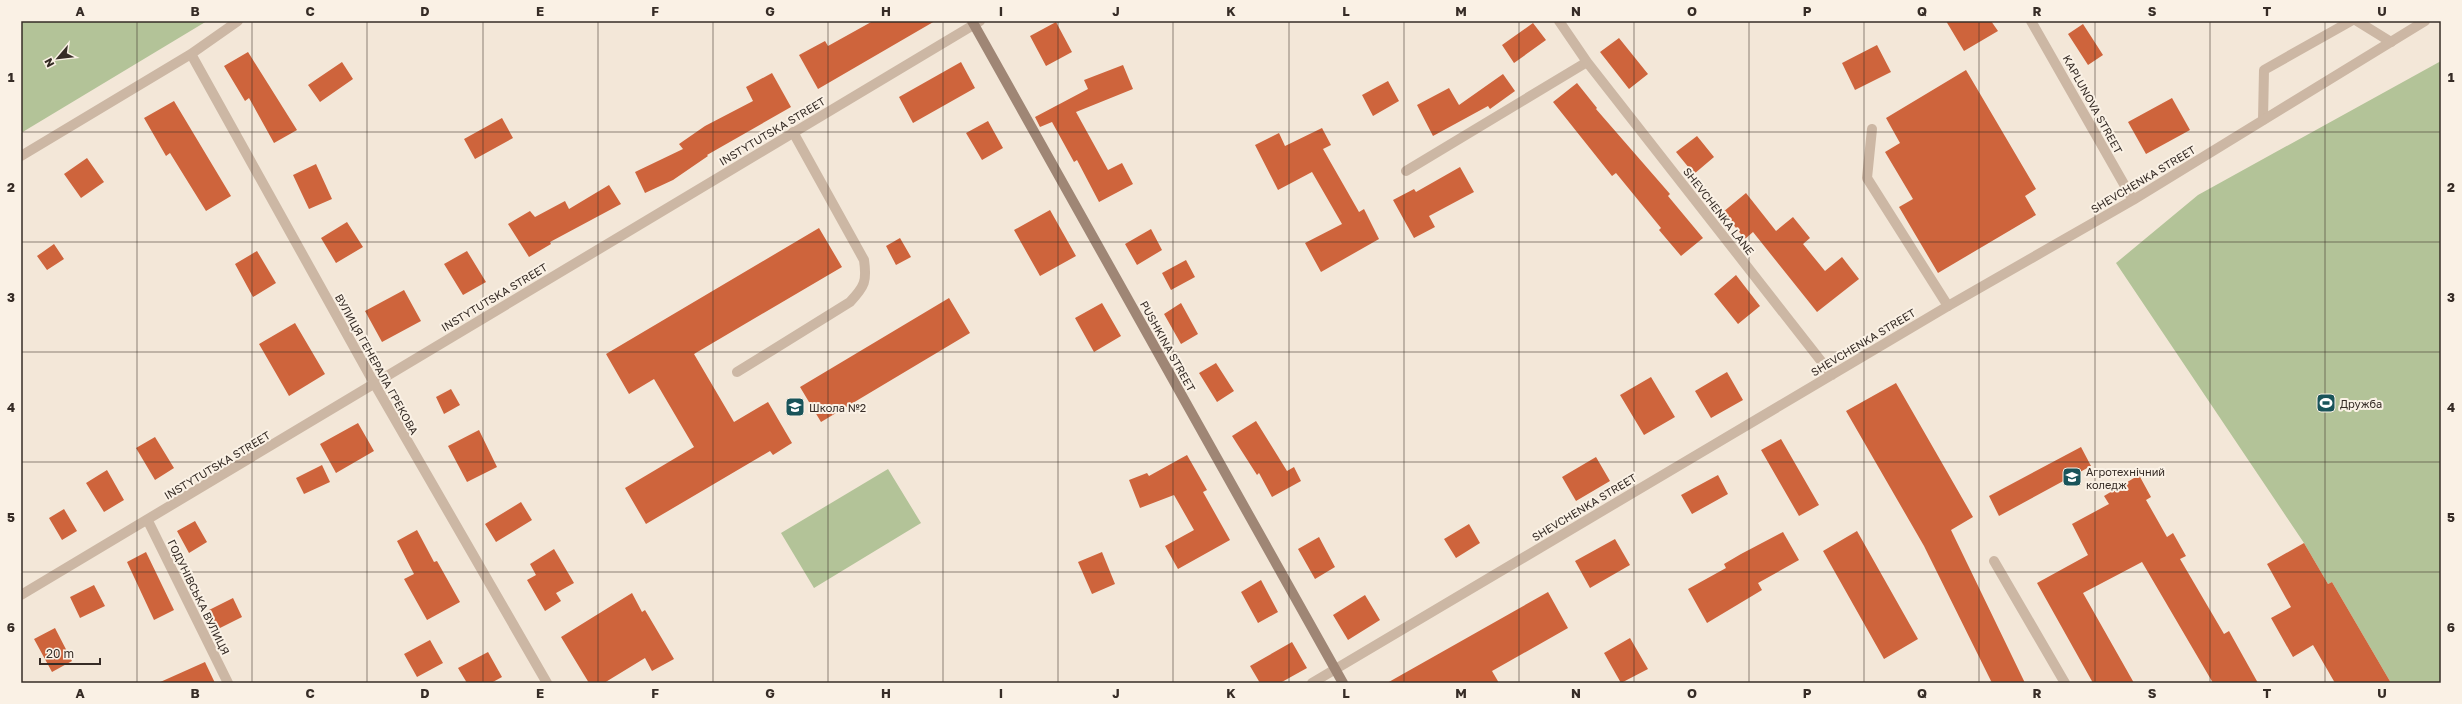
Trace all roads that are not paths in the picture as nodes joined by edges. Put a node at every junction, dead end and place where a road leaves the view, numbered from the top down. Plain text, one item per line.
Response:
1 (238, 21) edge
2 (1559, 21) edge
3 (2031, 21) edge
4 (2351, 21) edge
5 (2358, 21) edge
6 (2425, 21) edge
7 (975, 22) edge
8 (2391, 42) junction
9 (191, 54) junction
10 (1588, 62) junction
11 (2263, 120) junction
12 (1872, 129) dead end
13 (793, 132) junction
14 (21, 156) edge
15 (1406, 171) dead end
16 (2133, 200) junction
17 (1948, 306) junction
18 (737, 372) dead end
19 (1832, 375) junction
20 (374, 383) junction
21 (148, 521) junction
22 (1994, 561) dead end
23 (21, 595) edge
24 (1334, 669) junction
25 (228, 683) edge
26 (546, 683) edge
27 (1312, 683) edge
28 (1343, 683) edge
29 (2065, 683) edge

1 - 9 street
2 - 10 street, SHEVCHENKA LANE
3 - 16 street, KAPLUNOVA STREET
4 - 11 street
5 - 8 street
6 - 8 street, SHEVCHENKA STREET
7 - 13 street, INSTYTUTSKA STREET
7 - 24 street, PUSHKINA STREET
8 - 11 street, SHEVCHENKA STREET
9 - 14 street
9 - 20 street, ВУЛИЦЯ ГЕНЕРАЛА ГРЕКОВА
10 - 15 street
10 - 19 street, SHEVCHENKA LANE
11 - 16 street, SHEVCHENKA STREET
12 - 17 street
13 - 18 street
13 - 20 street, INSTYTUTSKA STREET
16 - 17 street, SHEVCHENKA STREET
17 - 19 street, SHEVCHENKA STREET
19 - 24 street, SHEVCHENKA STREET
20 - 21 street, INSTYTUTSKA STREET
20 - 26 street, ВУЛИЦЯ ГЕНЕРАЛА ГРЕКОВА
21 - 23 street, INSTYTUTSKA STREET
21 - 25 street, ГОДУНІВСЬКА ВУЛИЦЯ
22 - 29 street
24 - 27 street, SHEVCHENKA STREET
24 - 28 street, PUSHKINA STREET

